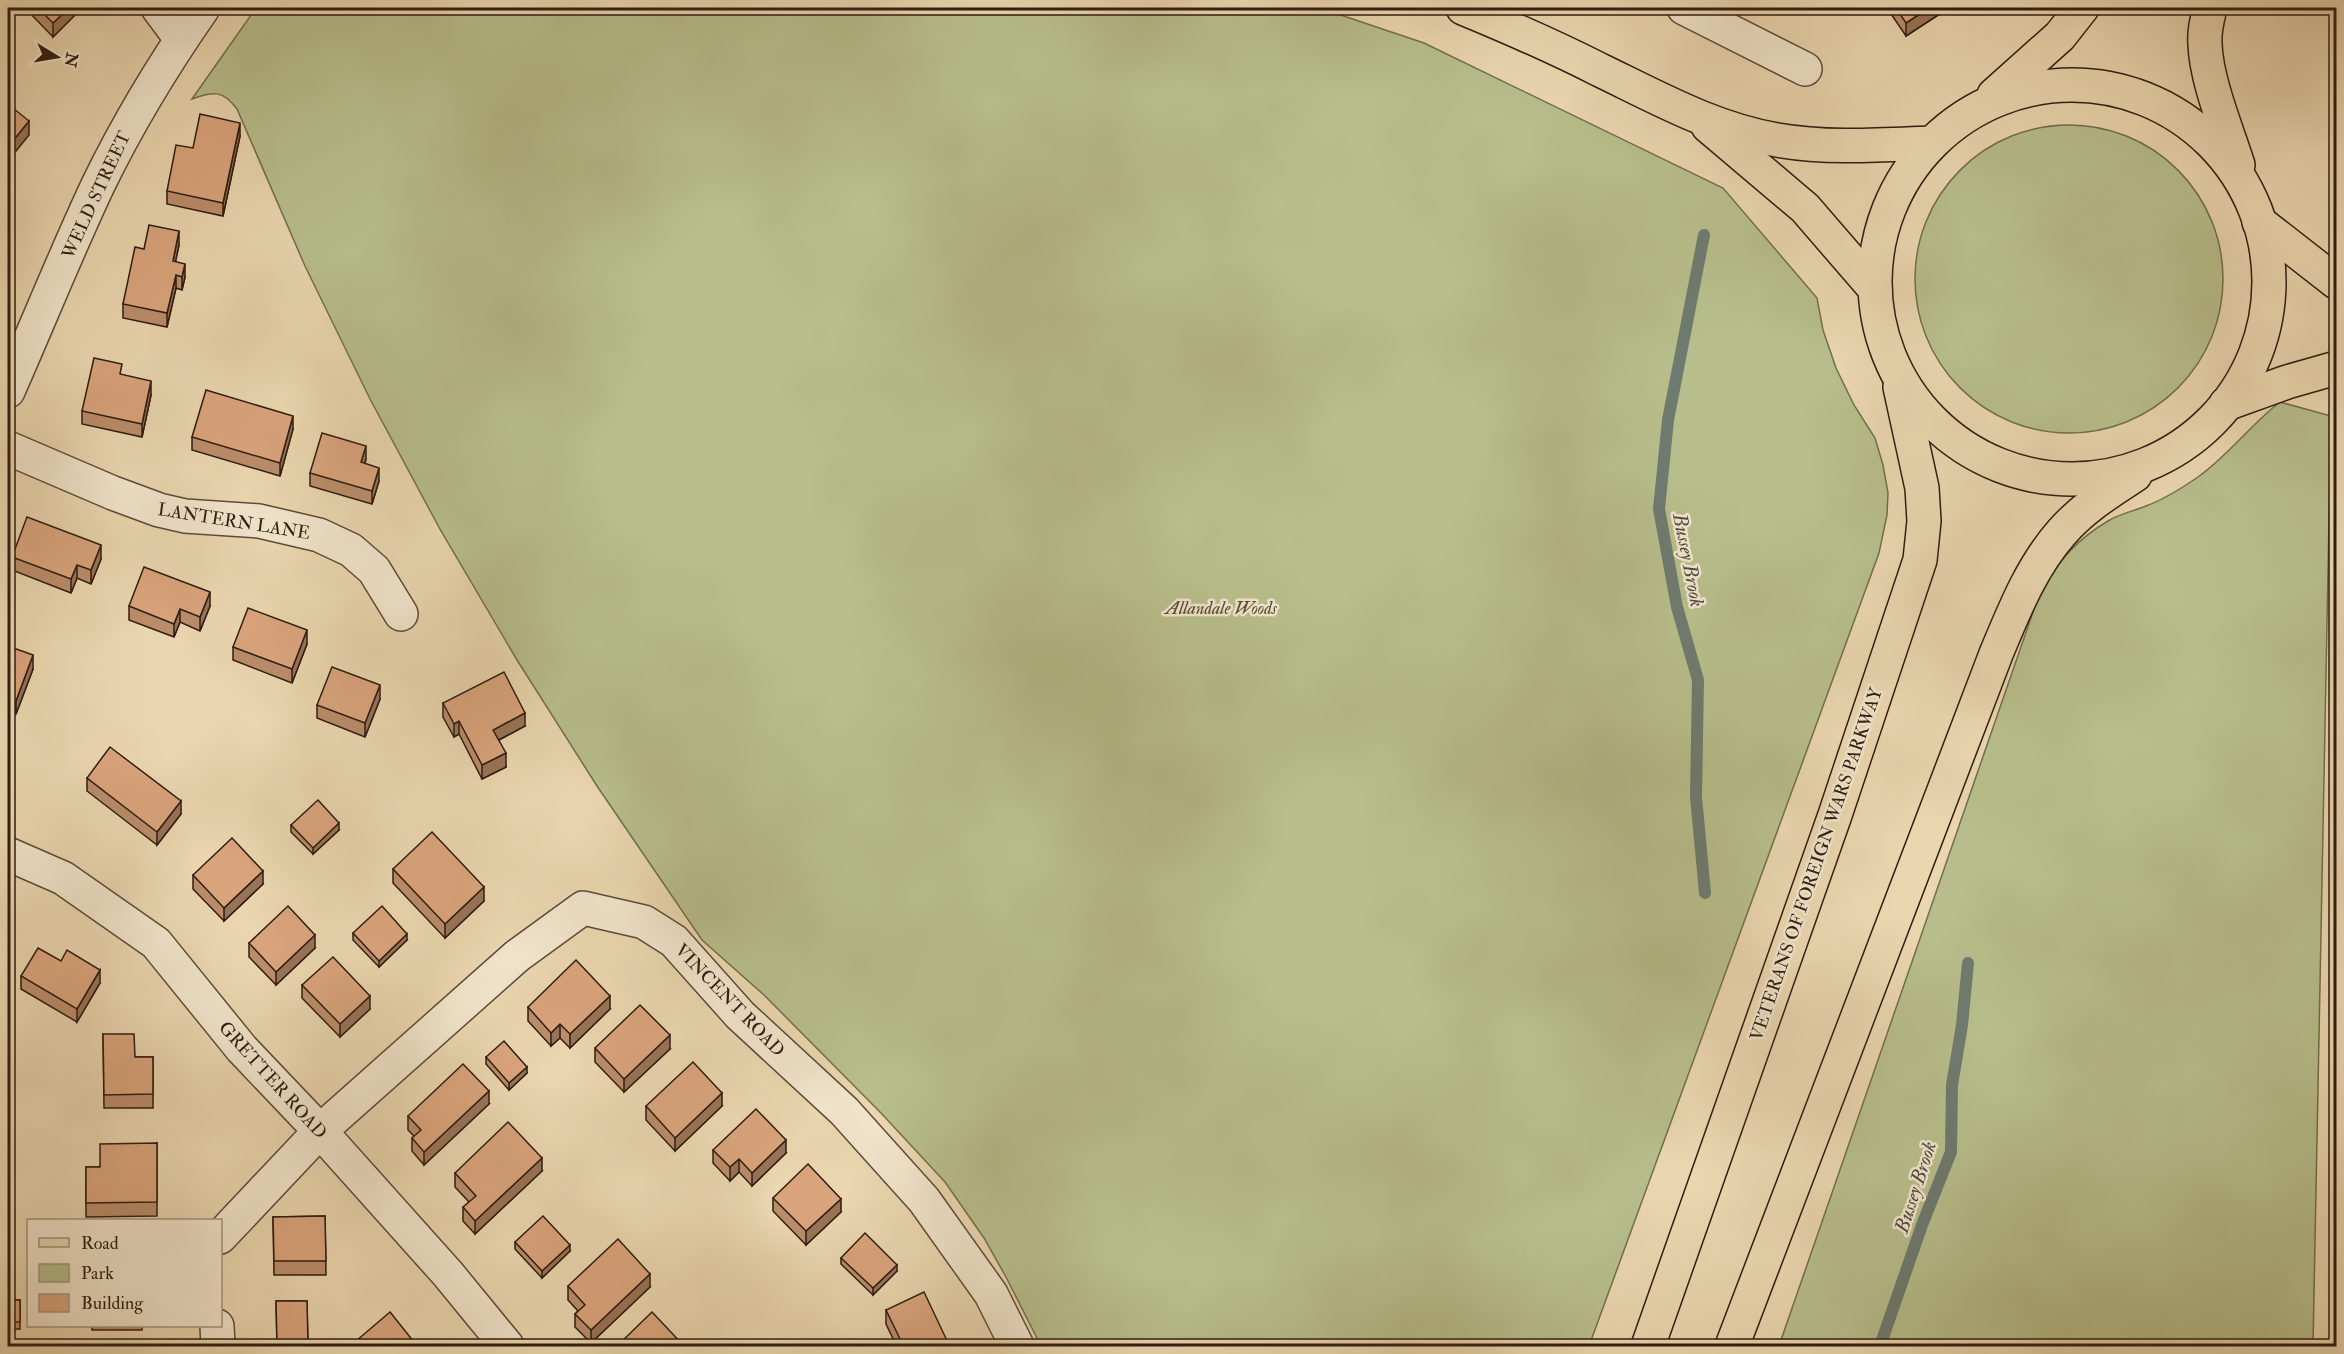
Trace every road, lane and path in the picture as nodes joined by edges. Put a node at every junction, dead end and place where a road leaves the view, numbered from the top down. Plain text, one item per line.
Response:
1 (158, 8) edge
2 (203, 8) edge
3 (1463, 8) edge
4 (1684, 8) edge
5 (2082, 8) edge
6 (2210, 8) edge
7 (182, 39) junction
8 (1805, 69) dead end
9 (1982, 106) junction
10 (1700, 119) junction
11 (1932, 143) junction
12 (2244, 187) junction
13 (2259, 222) junction
14 (2337, 282) edge
15 (1875, 289) junction
16 (2337, 368) edge
17 (1897, 374) junction
18 (8, 391) edge
19 (2226, 404) junction
20 (8, 448) edge
21 (2170, 453) junction
22 (401, 614) dead end
23 (8, 854) edge
24 (320, 1131) junction
25 (222, 1235) edge
26 (217, 1327) edge
27 (219, 1347) edge
28 (507, 1347) edge
29 (1017, 1347) edge
30 (1648, 1347) edge
31 (1732, 1347) edge

1 - 7 street
2 - 7 street, WELD STREET
3 - 10 main road
4 - 8 street
5 - 9 main road
6 - 12 main road
7 - 18 street, WELD STREET
9 - 11 main road
9 - 12 main road
10 - 11 main road
10 - 15 main road
11 - 15 main road
12 - 13 main road
13 - 14 main road
13 - 19 main road
15 - 17 main road
16 - 19 main road
17 - 21 main road
17 - 30 main road, VETERANS OF FOREIGN WARS PARKWAY
19 - 21 main road
20 - 22 street, LANTERN LANE
21 - 31 main road
23 - 24 street, GRETTER ROAD
24 - 25 street, VINCENT ROAD
24 - 28 street, GRETTER ROAD
24 - 29 street, VINCENT ROAD
26 - 27 street

